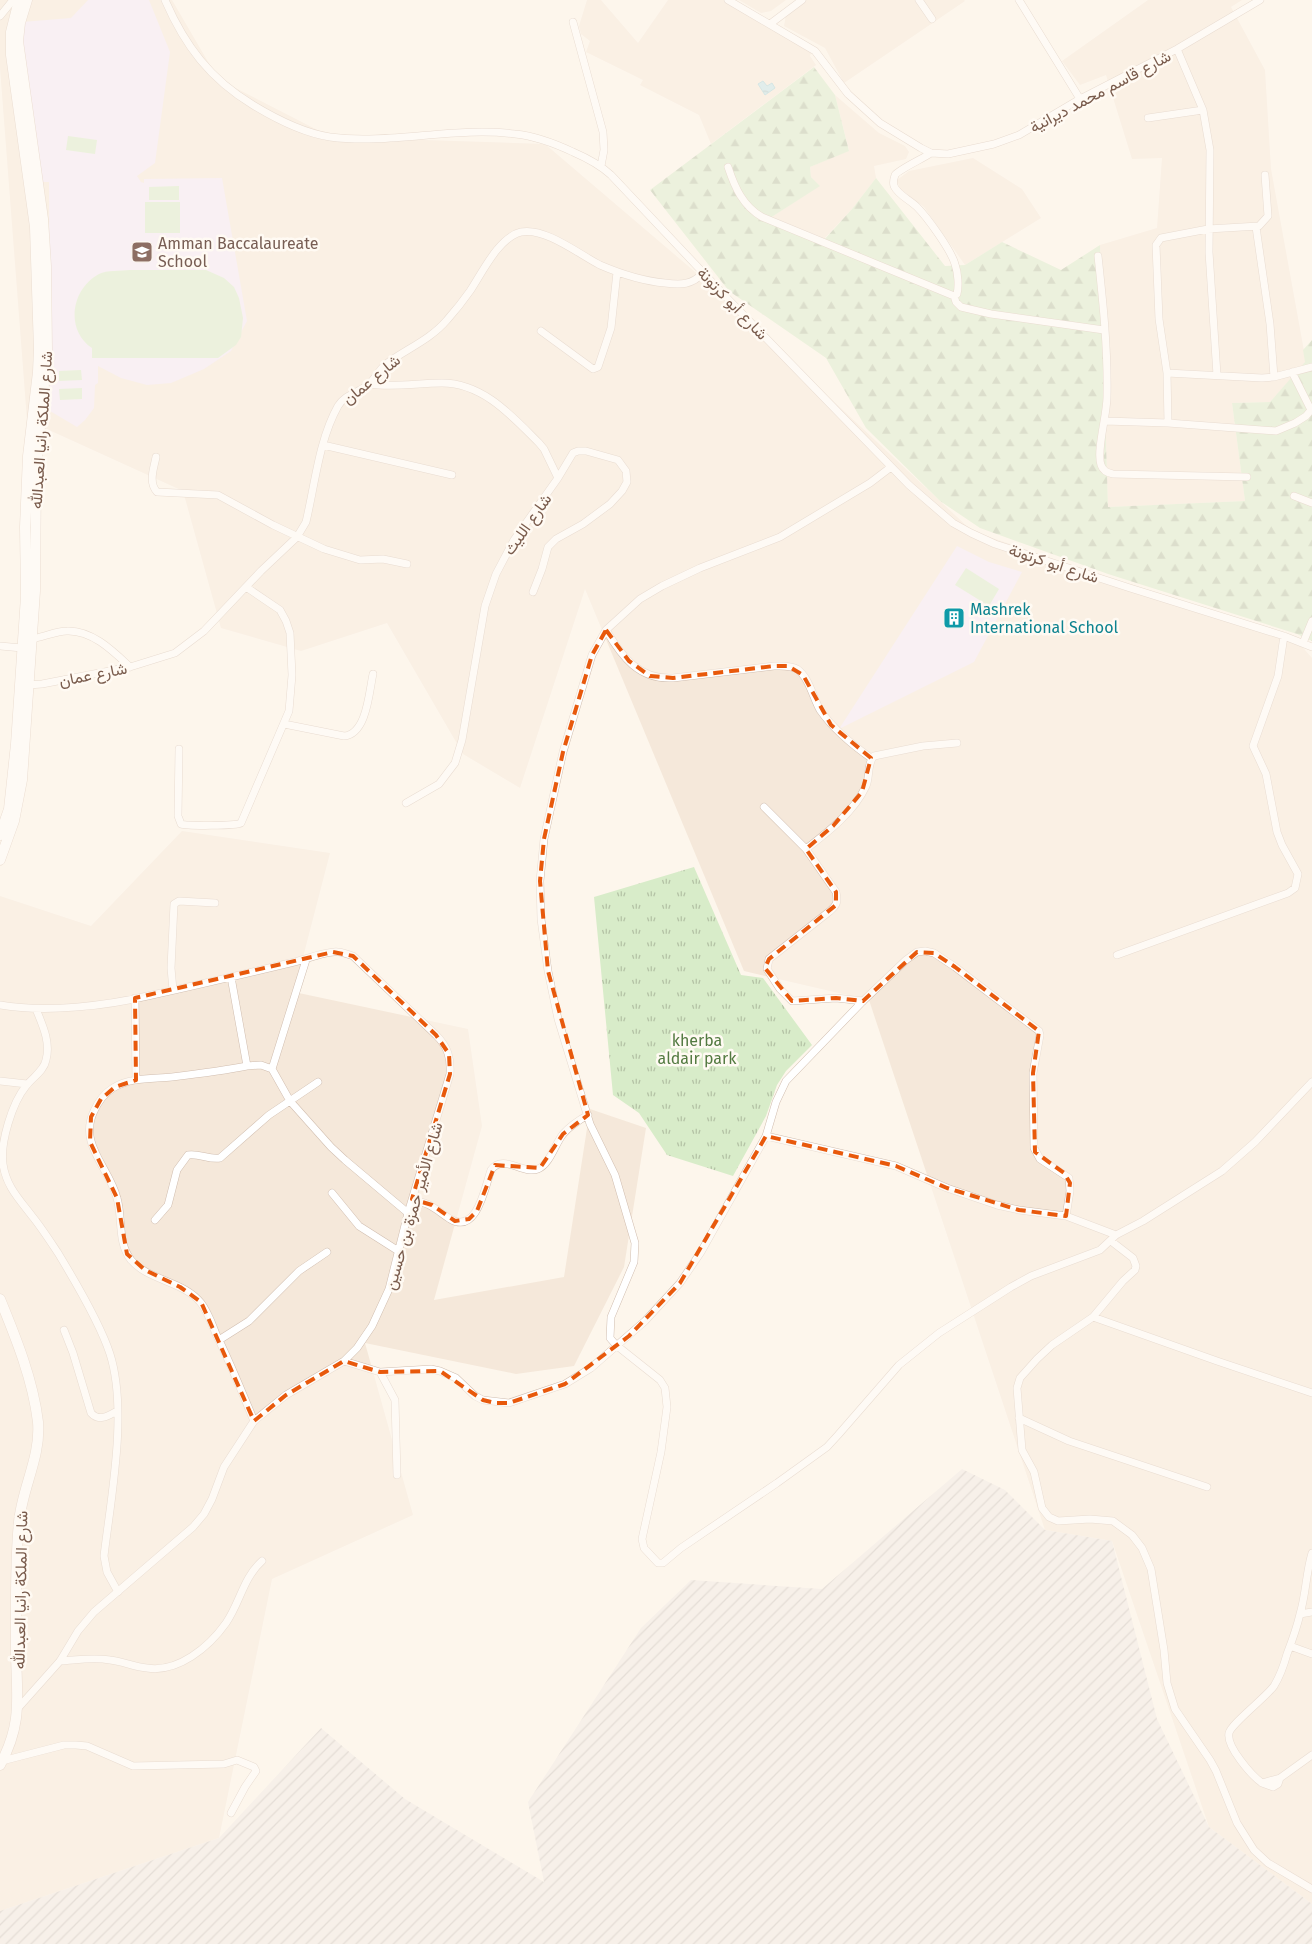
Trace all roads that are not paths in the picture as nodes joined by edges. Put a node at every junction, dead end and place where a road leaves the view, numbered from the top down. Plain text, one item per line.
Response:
1 (13, 0) edge
2 (19, 0) edge
3 (27, 0) edge
4 (165, 0) edge
5 (728, 0) edge
6 (802, 0) edge
7 (919, 0) edge
8 (1260, 0) edge
9 (1021, 1) edge
10 (0, 16) edge
11 (932, 19) dead end
12 (573, 22) dead end
13 (770, 24) junction
14 (1177, 49) junction
15 (1080, 99) junction
16 (1203, 110) junction
17 (1148, 118) dead end
18 (931, 153) junction
19 (601, 166) junction
20 (728, 167) dead end
21 (1265, 175) dead end
22 (1256, 227) junction
23 (1208, 229) junction
24 (1098, 256) dead end
25 (617, 272) junction
26 (704, 273) junction
27 (954, 296) junction
28 (1104, 330) junction
29 (541, 331) dead end
30 (1312, 368) edge
31 (1292, 372) junction
32 (1167, 373) junction
33 (1216, 375) junction
34 (1274, 377) junction
35 (369, 384) junction
36 (1105, 421) junction
37 (1168, 422) junction
38 (323, 445) junction
39 (156, 457) dead end
40 (891, 466) junction
41 (452, 475) dead end
42 (1247, 476) dead end
43 (558, 478) junction
44 (1294, 496) dead end
45 (1312, 503) edge
46 (297, 537) junction
47 (407, 564) dead end
48 (246, 587) junction
49 (533, 592) dead end
50 (1312, 621) edge
51 (606, 630) junction
52 (1284, 636) junction
53 (36, 638) dead end
54 (1303, 643) junction
55 (0, 646) edge
56 (1312, 647) edge
57 (22, 648) junction
58 (130, 667) junction
59 (373, 674) dead end
60 (28, 685) junction
61 (284, 724) junction
62 (957, 742) dead end
63 (179, 749) dead end
64 (871, 758) junction
65 (406, 803) dead end
66 (764, 807) dead end
67 (2, 822) edge
68 (0, 835) edge
69 (806, 849) junction
70 (0, 860) edge
71 (216, 903) dead end
72 (1117, 955) dead end
73 (306, 960) junction
74 (231, 977) junction
75 (173, 990) junction
76 (135, 998) junction
77 (863, 1001) junction
78 (0, 1005) edge
79 (36, 1009) junction
80 (247, 1066) junction
81 (272, 1069) junction
82 (136, 1080) junction
83 (0, 1082) edge
84 (318, 1082) dead end
85 (1312, 1082) edge
86 (27, 1084) junction
87 (290, 1100) junction
88 (588, 1115) junction
89 (766, 1136) junction
90 (332, 1193) dead end
91 (412, 1200) junction
92 (408, 1213) junction
93 (1066, 1216) junction
94 (155, 1220) dead end
95 (1114, 1238) junction
96 (327, 1252) dead end
97 (400, 1252) junction
98 (0, 1299) edge
99 (1093, 1317) junction
100 (64, 1330) dead end
101 (219, 1340) junction
102 (616, 1346) junction
103 (344, 1360) junction
104 (380, 1372) junction
105 (1312, 1393) edge
106 (118, 1411) junction
107 (1019, 1418) junction
108 (254, 1420) junction
109 (398, 1475) dead end
110 (1207, 1487) dead end
111 (1312, 1553) edge
112 (262, 1561) dead end
113 (118, 1592) junction
114 (1312, 1612) edge
115 (1300, 1614) junction
116 (1290, 1646) junction
117 (1312, 1654) edge
118 (60, 1660) junction
119 (19, 1707) junction
120 (1312, 1755) edge
121 (1, 1763) edge
122 (231, 1814) dead end
123 (1312, 1889) edge

1 - 10 street
2 - 57 main road, شارع الملكة رانيا العبدالله
3 - 60 main road, شارع الملكة رانيا العبدالله
4 - 19 street, شارع أبو كرتونة
5 - 13 street
6 - 13 street
7 - 11 street
8 - 14 street, شارع قاسم محمد ديرانية
9 - 15 street
12 - 19 street
13 - 18 street
14 - 15 street, شارع قاسم محمد ديرانية
14 - 16 street
15 - 18 street, شارع قاسم محمد ديرانية
16 - 17 street
16 - 23 street
18 - 27 street
19 - 26 street, شارع أبو كرتونة
20 - 27 street
21 - 22 street
22 - 23 street
22 - 34 street
23 - 32 street
23 - 33 street
24 - 28 street
25 - 26 street, شارع عمان
25 - 29 street
25 - 35 street, شارع عمان
26 - 40 street, شارع أبو كرتونة
27 - 28 street
28 - 36 street
30 - 31 street
31 - 34 street
31 - 37 street
32 - 33 street
32 - 37 street
33 - 34 street
35 - 38 street, شارع عمان
35 - 43 street, شارع الليث
36 - 37 street
36 - 42 street
38 - 41 street
38 - 46 street, شارع عمان
39 - 46 street
40 - 51 street
40 - 52 street, شارع أبو كرتونة
43 - 49 street
43 - 65 street, شارع الليث
44 - 45 street
46 - 47 street
46 - 48 street, شارع عمان
48 - 58 street, شارع عمان
48 - 61 street
50 - 54 street
51 - 64 street
51 - 88 street
52 - 54 street, شارع أبو كرتونة
52 - 72 street
53 - 58 street
54 - 56 street, شارع أبو كرتونة
55 - 57 street
57 - 67 main road, شارع الملكة رانيا العبدالله
58 - 60 street, شارع عمان
59 - 61 street
60 - 70 main road, شارع الملكة رانيا العبدالله
61 - 63 street
62 - 64 street
64 - 69 street
66 - 69 street
67 - 68 main road, شارع الملكة رانيا العبدالله
69 - 77 street
71 - 75 street
73 - 74 street, شارع الأمير حمزة بن حسين
73 - 81 street
73 - 91 street, شارع الأمير حمزة بن حسين
74 - 75 street, شارع الأمير حمزة بن حسين
74 - 80 street
75 - 76 street, شارع الأمير حمزة بن حسين
76 - 79 street, شارع الأمير حمزة بن حسين
76 - 82 street
77 - 89 street
77 - 93 street
78 - 79 street, شارع الأمير حمزة بن حسين
79 - 86 street
80 - 81 street
80 - 82 street
81 - 87 street
82 - 101 street
83 - 86 street
84 - 87 street
85 - 95 street
86 - 106 street
87 - 92 street
87 - 94 street
88 - 91 street
88 - 102 street
89 - 93 street
89 - 102 street
90 - 97 street
91 - 92 street, شارع الأمير حمزة بن حسين
92 - 97 street, شارع الأمير حمزة بن حسين
93 - 95 street
95 - 99 street
95 - 102 street
96 - 101 street
97 - 103 street, شارع الأمير حمزة بن حسين
98 - 119 main road, شارع الملكة رانيا العبدالله
99 - 105 street
99 - 107 street
100 - 106 street
101 - 108 street
102 - 104 street
103 - 104 street
103 - 108 street, شارع الأمير حمزة بن حسين
104 - 109 street
106 - 113 street
107 - 110 street
107 - 123 street
108 - 113 street, شارع الأمير حمزة بن حسين
111 - 115 street
112 - 118 street
113 - 118 street, شارع الأمير حمزة بن حسين
114 - 115 street
115 - 116 street
116 - 117 street
116 - 120 street
118 - 119 street, شارع الأمير حمزة بن حسين
119 - 121 main road, شارع الملكة رانيا العبدالله
121 - 122 street

